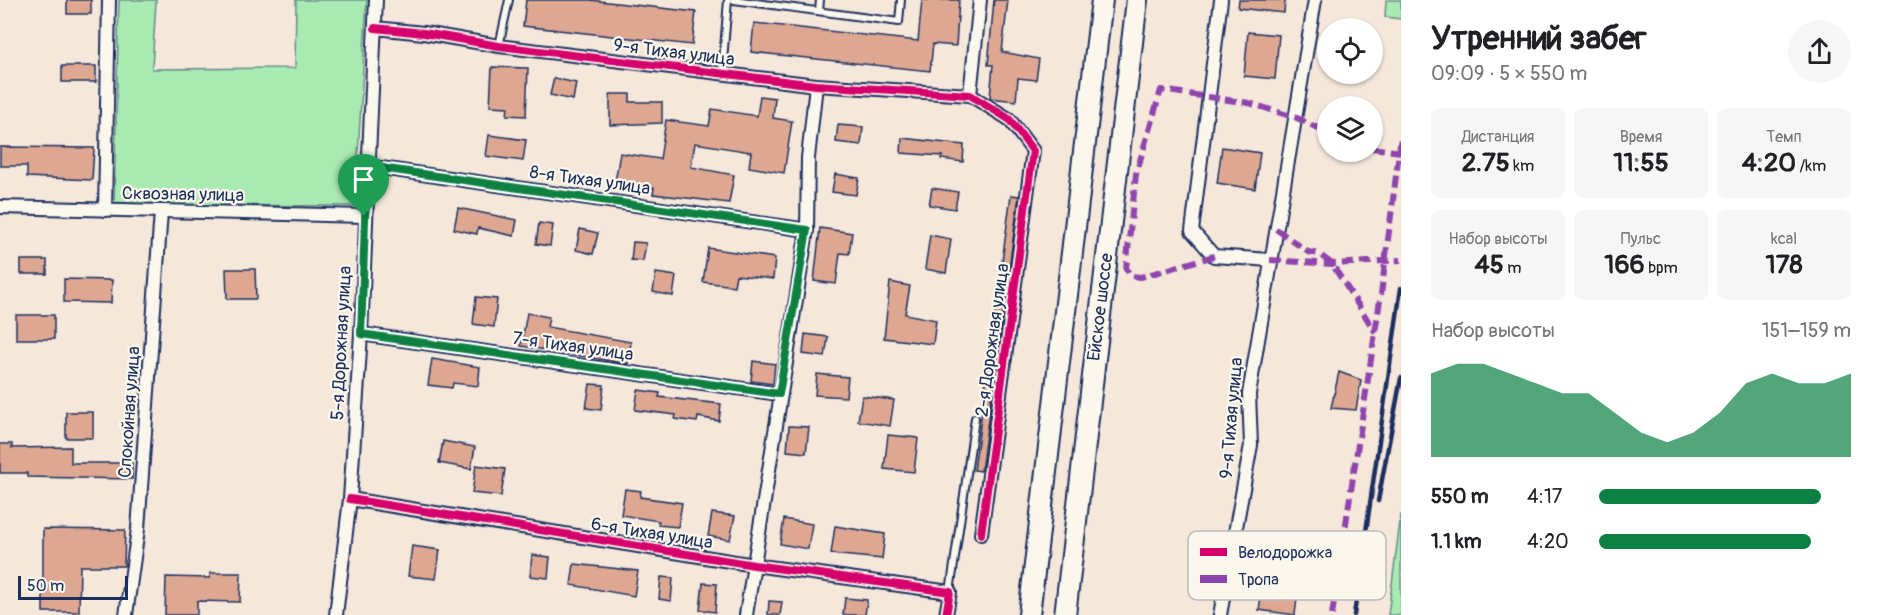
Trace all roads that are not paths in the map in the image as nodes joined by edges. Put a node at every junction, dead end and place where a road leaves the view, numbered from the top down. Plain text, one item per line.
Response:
1 (109, 0) edge
2 (376, 0) edge
3 (509, 0) edge
4 (728, 0) edge
5 (734, 0) edge
6 (820, 0) edge
7 (901, 0) edge
8 (980, 0) edge
9 (1137, 0) edge
10 (1221, 0) edge
11 (1315, 0) edge
12 (1101, 9) edge
13 (819, 10) junction
14 (375, 28) junction
15 (499, 46) junction
16 (722, 73) junction
17 (816, 86) junction
18 (970, 95) junction
19 (367, 166) junction
20 (0, 207) edge
21 (105, 210) junction
22 (161, 212) junction
23 (364, 216) junction
24 (807, 230) junction
25 (1270, 260) junction
26 (361, 334) junction
27 (779, 394) junction
28 (975, 418) dead end
29 (350, 499) junction
30 (1235, 531) edge
31 (981, 534) dead end
32 (754, 564) junction
33 (950, 592) junction
34 (1223, 600) edge
35 (126, 615) edge
36 (336, 615) edge
37 (746, 615) edge
38 (946, 615) edge
39 (1029, 615) edge
40 (1065, 615) edge
41 (1220, 615) edge

1 - 21 street
2 - 14 street, 5-я Дорожная улица
3 - 15 lane
4 - 16 lane
5 - 13 lane
6 - 13 lane
7 - 13 lane
8 - 18 street
9 - 40 main road, Ейское шоссе
10 - 25 street
11 - 25 street, 9-я Тихая улица
12 - 39 main road, Ейское шоссе
14 - 15 street, 9-я Тихая улица
14 - 19 street, 5-я Дорожная улица
15 - 16 street, 9-я Тихая улица
16 - 17 street, 9-я Тихая улица
17 - 18 street, 9-я Тихая улица
17 - 24 street
18 - 31 street, 2-я Дорожная улица
19 - 23 street, 5-я Дорожная улица
19 - 24 street, 8-я Тихая улица
20 - 21 street, Сквозная улица
21 - 22 street, Сквозная улица
22 - 23 street, Сквозная улица
22 - 35 street, Спокойная улица
23 - 26 street, 5-я Дорожная улица
24 - 27 street
25 - 30 street, 9-я Тихая улица
26 - 27 street, 7-я Тихая улица
26 - 29 street, 5-я Дорожная улица
27 - 32 street
28 - 33 lane
29 - 32 street, 6-я Тихая улица
29 - 36 street, 5-я Дорожная улица
32 - 33 street, 6-я Тихая улица
32 - 37 street
33 - 38 street
34 - 41 street, 9-я Тихая улица

